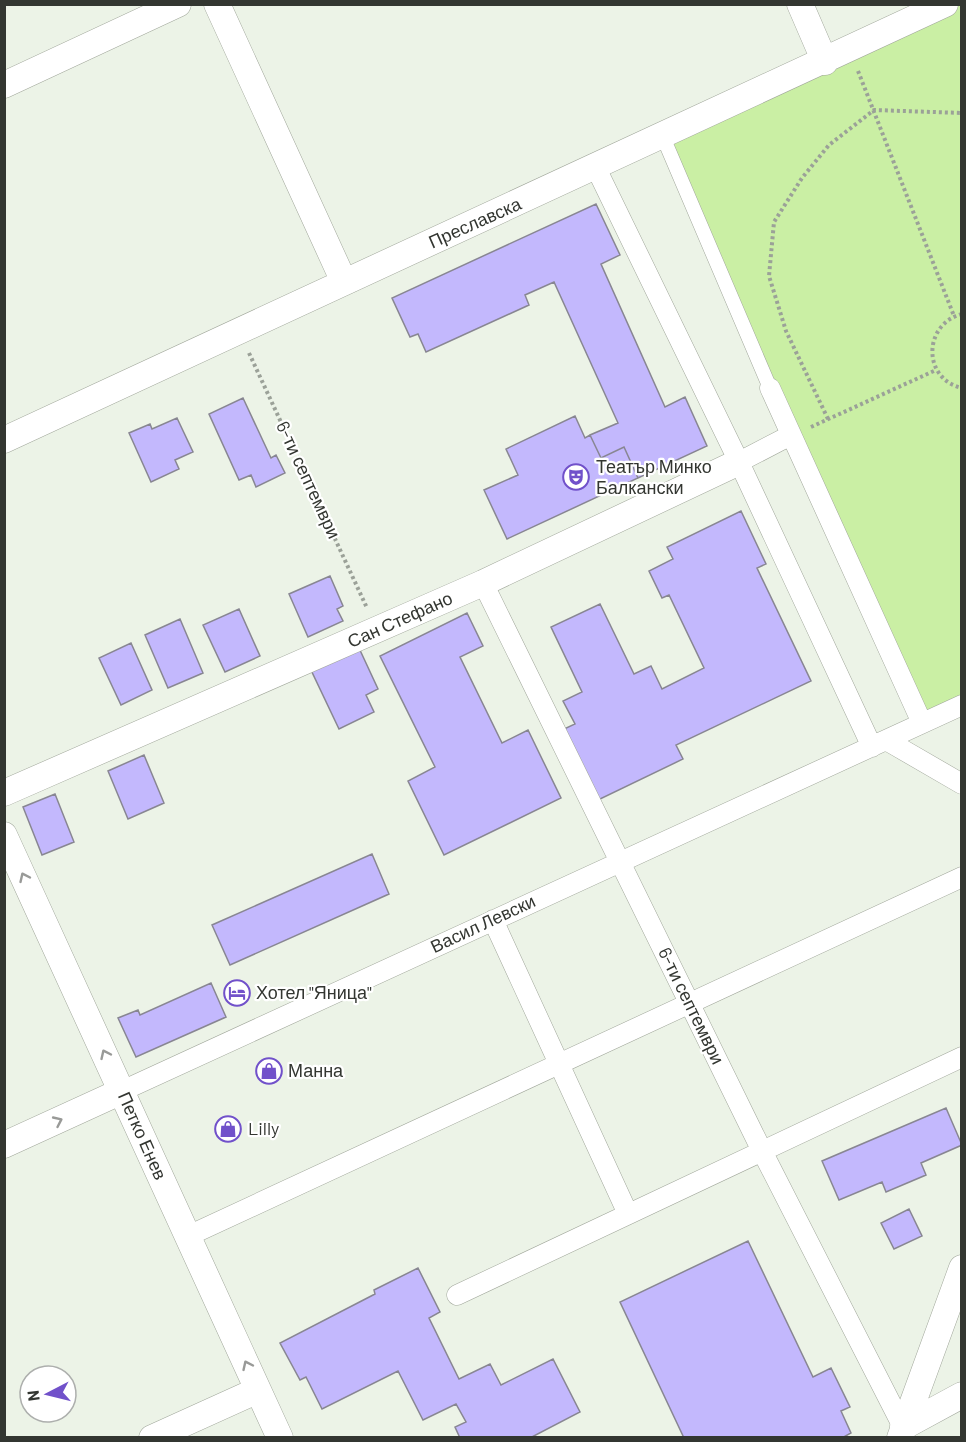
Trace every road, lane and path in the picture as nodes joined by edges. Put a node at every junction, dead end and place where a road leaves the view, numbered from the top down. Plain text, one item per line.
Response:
1 (178, 4) edge
2 (217, 4) edge
3 (800, 4) edge
4 (945, 4) edge
5 (850, 50) junction
6 (825, 62) junction
7 (4, 85) edge
8 (874, 110) junction
9 (962, 113) edge
10 (663, 137) junction
11 (596, 168) junction
12 (344, 282) junction
13 (962, 314) edge
14 (954, 316) junction
15 (239, 331) junction
16 (936, 370) junction
17 (770, 388) joint
18 (962, 388) edge
19 (828, 419) junction
20 (791, 435) junction
21 (4, 440) edge
22 (739, 462) junction
23 (483, 583) junction
24 (377, 630) junction
25 (962, 705) edge
26 (922, 723) junction
27 (879, 743) junction
28 (962, 783) edge
29 (4, 793) edge
30 (4, 835) edge
31 (620, 861) junction
32 (962, 877) edge
33 (493, 920) junction
34 (689, 1004) junction
35 (962, 1057) edge
36 (559, 1064) junction
37 (122, 1091) junction
38 (4, 1145) edge
39 (762, 1151) junction
40 (628, 1214) junction
41 (188, 1236) junction
42 (962, 1268) edge
43 (457, 1295) dead end
44 (258, 1390) junction
45 (962, 1395) edge
46 (902, 1432) edge
47 (152, 1437) edge
48 (280, 1437) edge

1 - 7 street
2 - 12 street
3 - 6 street
4 - 5 street, Преславска
5 - 6 street, Преславска
5 - 8 path
6 - 10 street, Преславска
8 - 9 path
8 - 14 path
8 - 19 path
10 - 11 street, Преславска
10 - 17 lane
11 - 12 street, Преславска
11 - 22 street
12 - 15 street, Преславска
13 - 14 path
14 - 16 path
15 - 21 street, Преславска
15 - 24 path, 6-ти септември
16 - 18 path
16 - 19 path
17 - 20 street
19 - 20 path
20 - 22 street, Сан Стефано
20 - 26 street
22 - 23 street, Сан Стефано
22 - 27 street
23 - 24 street, Сан Стефано
23 - 31 street, 6-ти септември
24 - 29 street, Сан Стефано
25 - 26 street, Васил Левски
26 - 27 street, Васил Левски
27 - 28 street
27 - 31 street, Васил Левски
37 -> 30 street, Петко Енев
31 - 33 street, Васил Левски
31 - 34 street, 6-ти септември
32 - 34 street
33 - 36 street
33 - 37 street, Васил Левски
34 - 36 street
34 - 39 street, 6-ти септември
35 - 39 street
36 - 40 street
36 - 41 street
38 -> 37 street, Васил Левски
37 - 41 street, Петко Енев
39 - 40 street
39 - 46 street, 6-ти септември
40 - 43 street
44 -> 41 street, Петко Енев
42 - 46 street
44 - 47 street
44 - 48 street, Петко Енев
45 - 46 street

